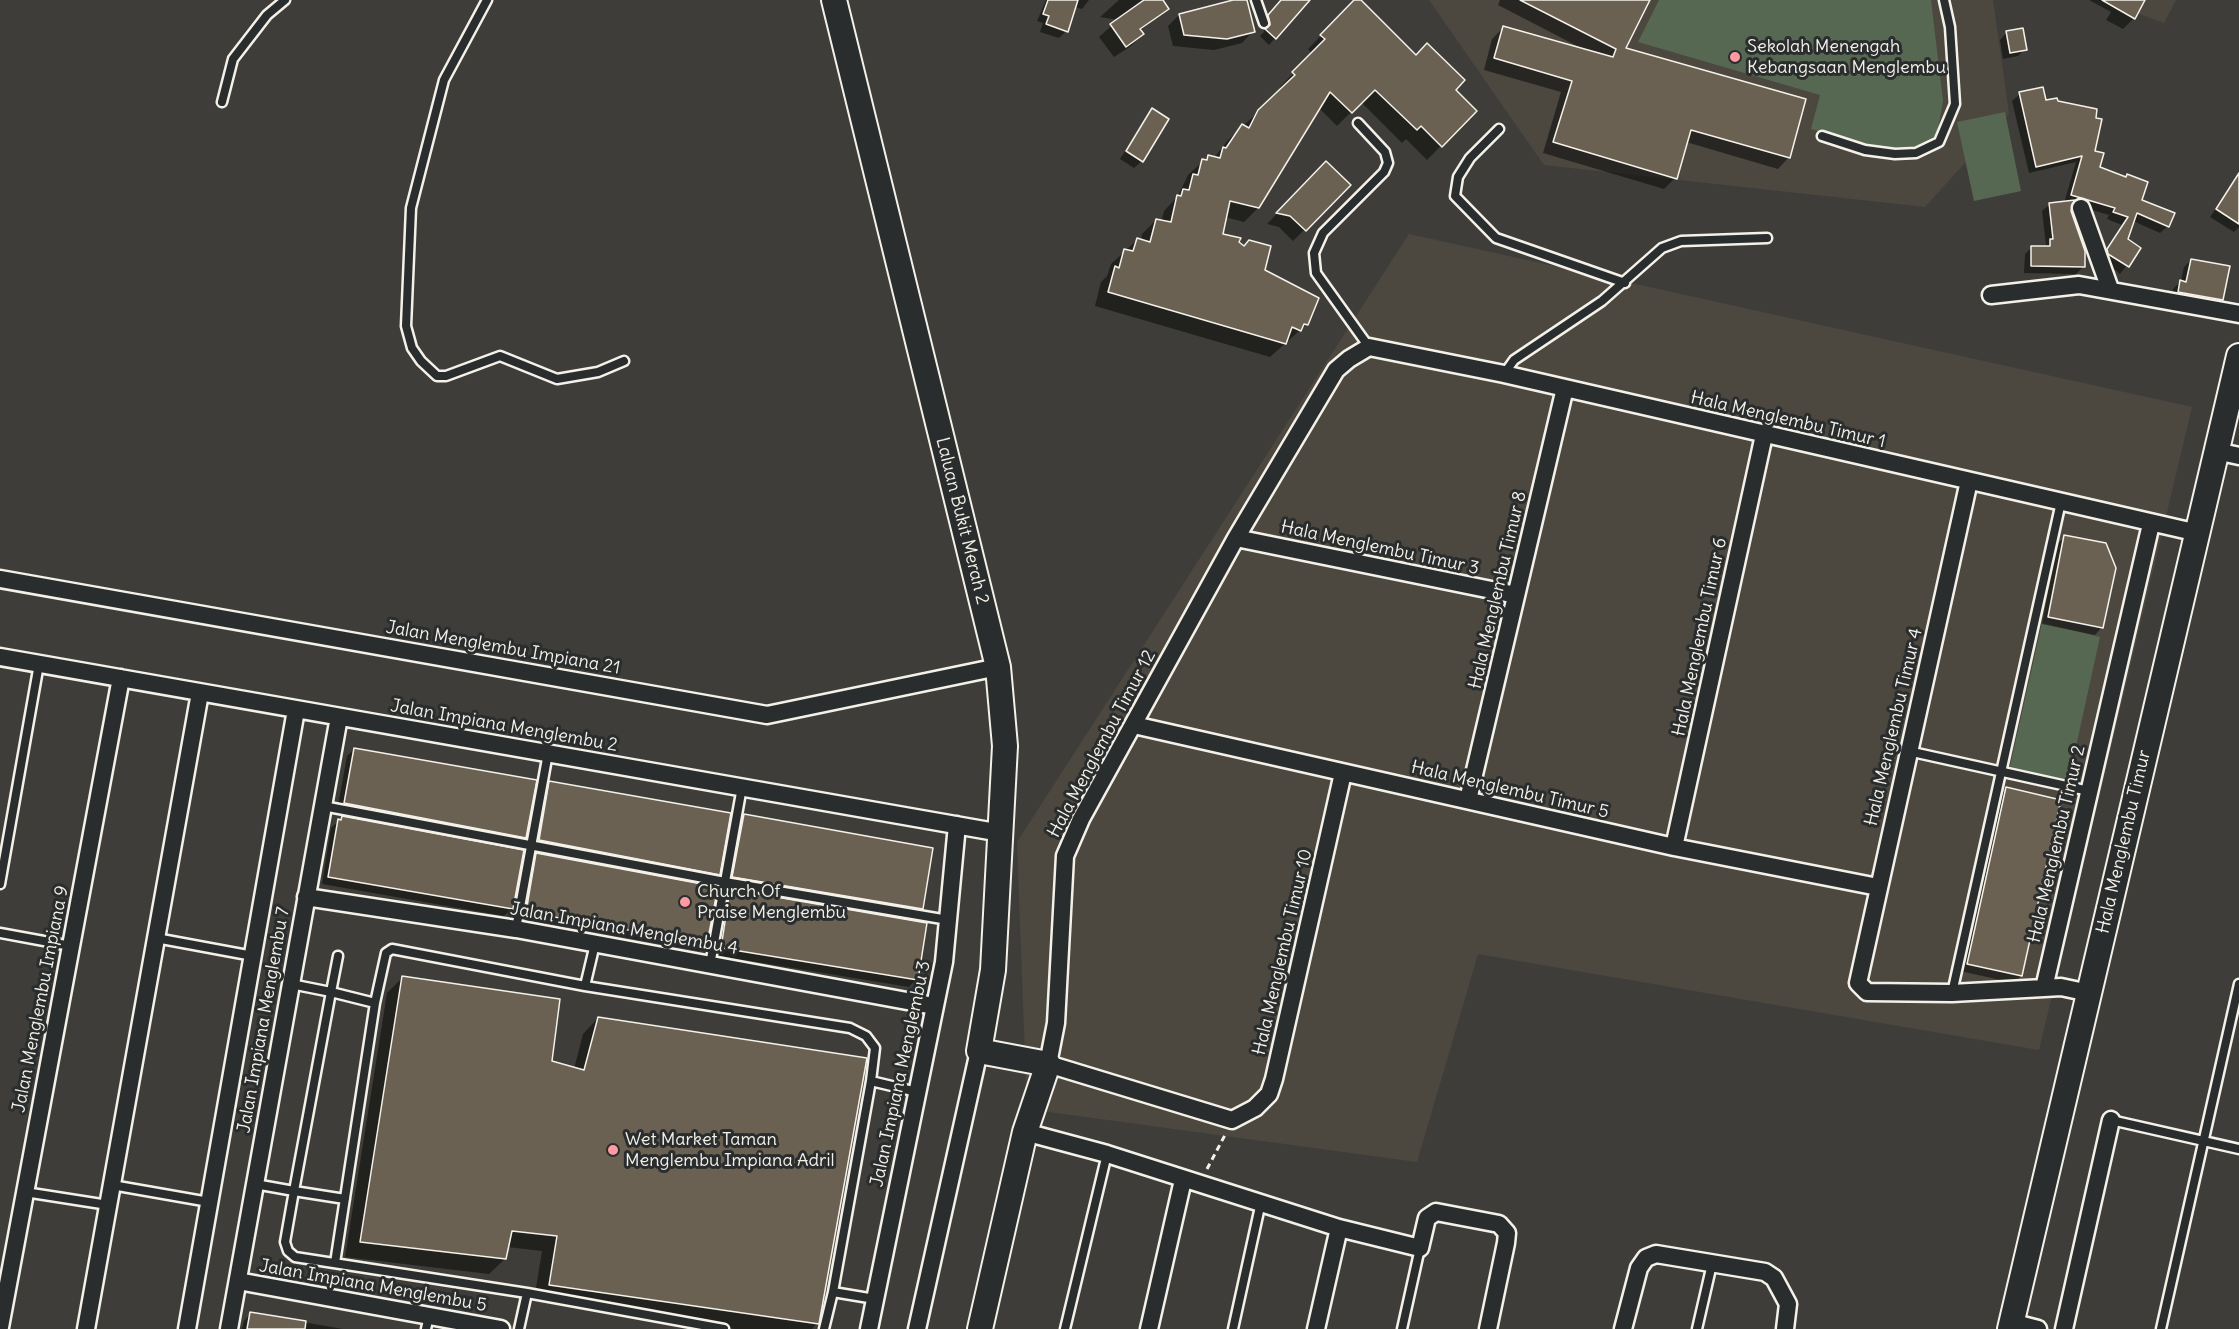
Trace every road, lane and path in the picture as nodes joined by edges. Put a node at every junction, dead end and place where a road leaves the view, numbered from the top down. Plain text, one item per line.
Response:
1 (285, 0) edge
2 (487, 0) edge
3 (834, 0) edge
4 (1256, 0) edge
5 (1944, 0) edge
6 (1264, 24) dead end
7 (222, 102) dead end
8 (1358, 123) dead end
9 (1499, 129) dead end
10 (1822, 136) dead end
11 (2081, 208) dead end
12 (1767, 237) dead end
13 (1625, 283) junction
14 (2110, 289) junction
15 (1991, 295) dead end
16 (2239, 314) edge
17 (1369, 347) junction
18 (2239, 356) edge
19 (624, 361) dead end
20 (1504, 374) junction
21 (2235, 385) edge
22 (1565, 388) junction
23 (1764, 435) junction
24 (2228, 454) edge
25 (1969, 481) junction
26 (2061, 502) junction
27 (2151, 524) junction
28 (2198, 533) junction
29 (1236, 538) junction
30 (0, 579) edge
31 (1516, 596) junction
32 (0, 657) edge
33 (39, 664) junction
34 (998, 667) junction
35 (121, 678) junction
36 (200, 693) junction
37 (296, 710) junction
38 (339, 717) junction
39 (1134, 725) junction
40 (1908, 751) junction
41 (548, 753) junction
42 (2001, 772) junction
43 (1342, 773) junction
44 (742, 788) junction
45 (2089, 791) junction
46 (1468, 800) junction
47 (323, 807) junction
48 (957, 825) junction
49 (1001, 832) junction
50 (531, 847) junction
51 (1674, 847) junction
52 (725, 882) junction
53 (0, 884) edge
54 (1878, 887) junction
55 (306, 897) junction
56 (948, 920) junction
57 (516, 929) junction
58 (0, 933) edge
59 (156, 938) junction
60 (595, 944) junction
61 (71, 946) junction
62 (253, 956) junction
63 (338, 956) dead end
64 (710, 965) junction
65 (291, 984) junction
66 (2239, 984) edge
67 (585, 986) junction
68 (2044, 988) junction
69 (331, 992) junction
70 (1952, 993) junction
71 (2089, 993) junction
72 (375, 1003) junction
73 (934, 1006) junction
74 (979, 1050) junction
75 (1048, 1064) junction
76 (871, 1081) junction
77 (917, 1092) junction
78 (1232, 1120) junction
79 (2111, 1120) joint
80 (1024, 1132) junction
81 (2204, 1141) junction
82 (2239, 1149) edge
83 (1107, 1154) junction
84 (1183, 1179) junction
85 (255, 1184) junction
86 (1200, 1184) junction
87 (112, 1185) junction
88 (294, 1191) junction
89 (25, 1192) junction
90 (345, 1199) junction
91 (209, 1202) junction
92 (1262, 1202) junction
93 (108, 1205) junction
94 (1339, 1228) junction
95 (1420, 1248) junction
96 (335, 1263) junction
97 (1712, 1264) junction
98 (238, 1281) junction
99 (832, 1292) junction
100 (527, 1293) junction
101 (875, 1299) junction
102 (428, 1322) edge
103 (2010, 1326) edge
104 (0, 1327) edge
105 (86, 1329) edge
106 (187, 1329) edge
107 (229, 1329) edge
108 (501, 1329) edge
109 (519, 1329) edge
110 (724, 1329) edge
111 (824, 1329) edge
112 (869, 1329) edge
113 (917, 1329) edge
114 (980, 1329) edge
115 (1065, 1329) edge
116 (1149, 1329) edge
117 (1233, 1329) edge
118 (1316, 1329) edge
119 (1402, 1329) edge
120 (1488, 1329) edge
121 (1623, 1329) edge
122 (1697, 1329) edge
123 (1785, 1329) edge
124 (2038, 1329) edge
125 (2064, 1329) edge
126 (2161, 1329) edge

1 - 7 lane
2 - 19 lane
3 - 34 street, Laluan Bukit Merah 2
4 - 6 lane
5 - 10 lane
8 - 17 lane
9 - 13 lane
11 - 14 street
12 - 13 lane
13 - 20 lane
14 - 15 street
14 - 16 street
17 - 20 street, Hala Menglembu Timur 1
17 - 29 street, Hala Menglembu Timur 12
18 - 21 street, Hala Menglembu Timur
20 - 22 street, Hala Menglembu Timur 1
21 - 24 street, Hala Menglembu Timur
22 - 23 street, Hala Menglembu Timur 1
22 - 31 street, Hala Menglembu Timur 8
23 - 25 street, Hala Menglembu Timur 1
23 - 51 street, Hala Menglembu Timur 6
24 - 28 street, Hala Menglembu Timur
25 - 26 street, Hala Menglembu Timur 1
25 - 40 street, Hala Menglembu Timur 4
26 - 27 street, Hala Menglembu Timur 1
26 - 42 lane
27 - 28 street, Hala Menglembu Timur 1
27 - 45 street, Hala Menglembu Timur 2
28 - 71 street, Hala Menglembu Timur
29 - 31 street, Hala Menglembu Timur 3
29 - 39 street, Hala Menglembu Timur 12
30 - 34 street, Jalan Menglembu Impiana 21
31 - 46 street, Hala Menglembu Timur 8
32 - 33 street, Jalan Impiana Menglembu 2
33 - 35 street, Jalan Impiana Menglembu 2
33 - 53 lane
34 - 49 street, Laluan Bukit Merah 2
35 - 36 street, Jalan Impiana Menglembu 2
35 - 61 street, Jalan Menglembu Impiana 9
36 - 37 street, Jalan Impiana Menglembu 2
36 - 59 street
37 - 38 street, Jalan Impiana Menglembu 2
37 - 62 street
38 - 41 street, Jalan Impiana Menglembu 2
38 - 47 street, Jalan Impiana Menglembu 7
39 - 43 street, Hala Menglembu Timur 5
39 - 75 street, Hala Menglembu Timur 12
40 - 42 lane
40 - 54 street, Hala Menglembu Timur 4
41 - 44 street, Jalan Impiana Menglembu 2
41 - 50 lane
42 - 45 lane
42 - 70 lane
43 - 46 street, Hala Menglembu Timur 5
43 - 78 street, Hala Menglembu Timur 10
44 - 48 street, Jalan Impiana Menglembu 2
44 - 52 lane
45 - 68 street, Hala Menglembu Timur 2
46 - 51 street, Hala Menglembu Timur 5
47 - 50 lane
47 - 55 street, Jalan Impiana Menglembu 7
48 - 49 street, Jalan Impiana Menglembu 2
48 - 56 street, Jalan Impiana Menglembu 3
49 - 74 street, Laluan Bukit Merah 2
50 - 52 lane
50 - 57 lane
51 - 54 street, Hala Menglembu Timur 5
52 - 56 lane
52 - 64 lane
54 - 70 street, Hala Menglembu Timur 4
55 - 57 street, Jalan Impiana Menglembu 4
55 - 65 street, Jalan Impiana Menglembu 7
56 - 73 street, Jalan Impiana Menglembu 3
57 - 60 street, Jalan Impiana Menglembu 4
58 - 61 lane
59 - 62 lane
59 - 87 street
60 - 64 street, Jalan Impiana Menglembu 4
60 - 67 lane
61 - 89 street, Jalan Menglembu Impiana 9
62 - 91 street
63 - 69 lane
64 - 73 street, Jalan Impiana Menglembu 4
65 - 69 lane
65 - 85 street, Jalan Impiana Menglembu 7
66 - 81 lane
67 - 72 lane
67 - 76 lane
68 - 70 street
68 - 71 street
69 - 72 lane
69 - 88 lane
71 - 103 street, Hala Menglembu Timur
72 - 90 lane
73 - 77 street, Jalan Impiana Menglembu 3
74 - 75 street
74 - 113 street
75 - 78 street
75 - 80 street
76 - 77 lane
76 - 99 lane
77 - 101 street, Jalan Impiana Menglembu 3
78 - 86 path
79 - 81 lane
79 - 125 street
80 - 83 street
80 - 114 street
81 - 82 lane
81 - 126 lane
83 - 84 street
83 - 115 lane
84 - 86 street
84 - 116 street
85 - 88 lane
85 - 98 street, Jalan Impiana Menglembu 7
86 - 92 street
87 - 91 lane
87 - 93 street
88 - 90 lane
88 - 96 lane
89 - 93 lane
89 - 104 street, Jalan Menglembu Impiana 9
90 - 96 lane
91 - 106 street
92 - 94 street
92 - 117 lane
93 - 105 street
94 - 95 street
94 - 118 street
95 - 119 lane
95 - 120 street
96 - 100 lane
97 - 121 street
97 - 122 lane
97 - 123 street
98 - 102 street, Jalan Impiana Menglembu 5
98 - 107 street, Jalan Impiana Menglembu 7
99 - 101 lane
99 - 111 lane
100 - 109 lane
100 - 110 lane
101 - 112 street, Jalan Impiana Menglembu 3
102 - 108 street, Jalan Impiana Menglembu 5
103 - 124 street

